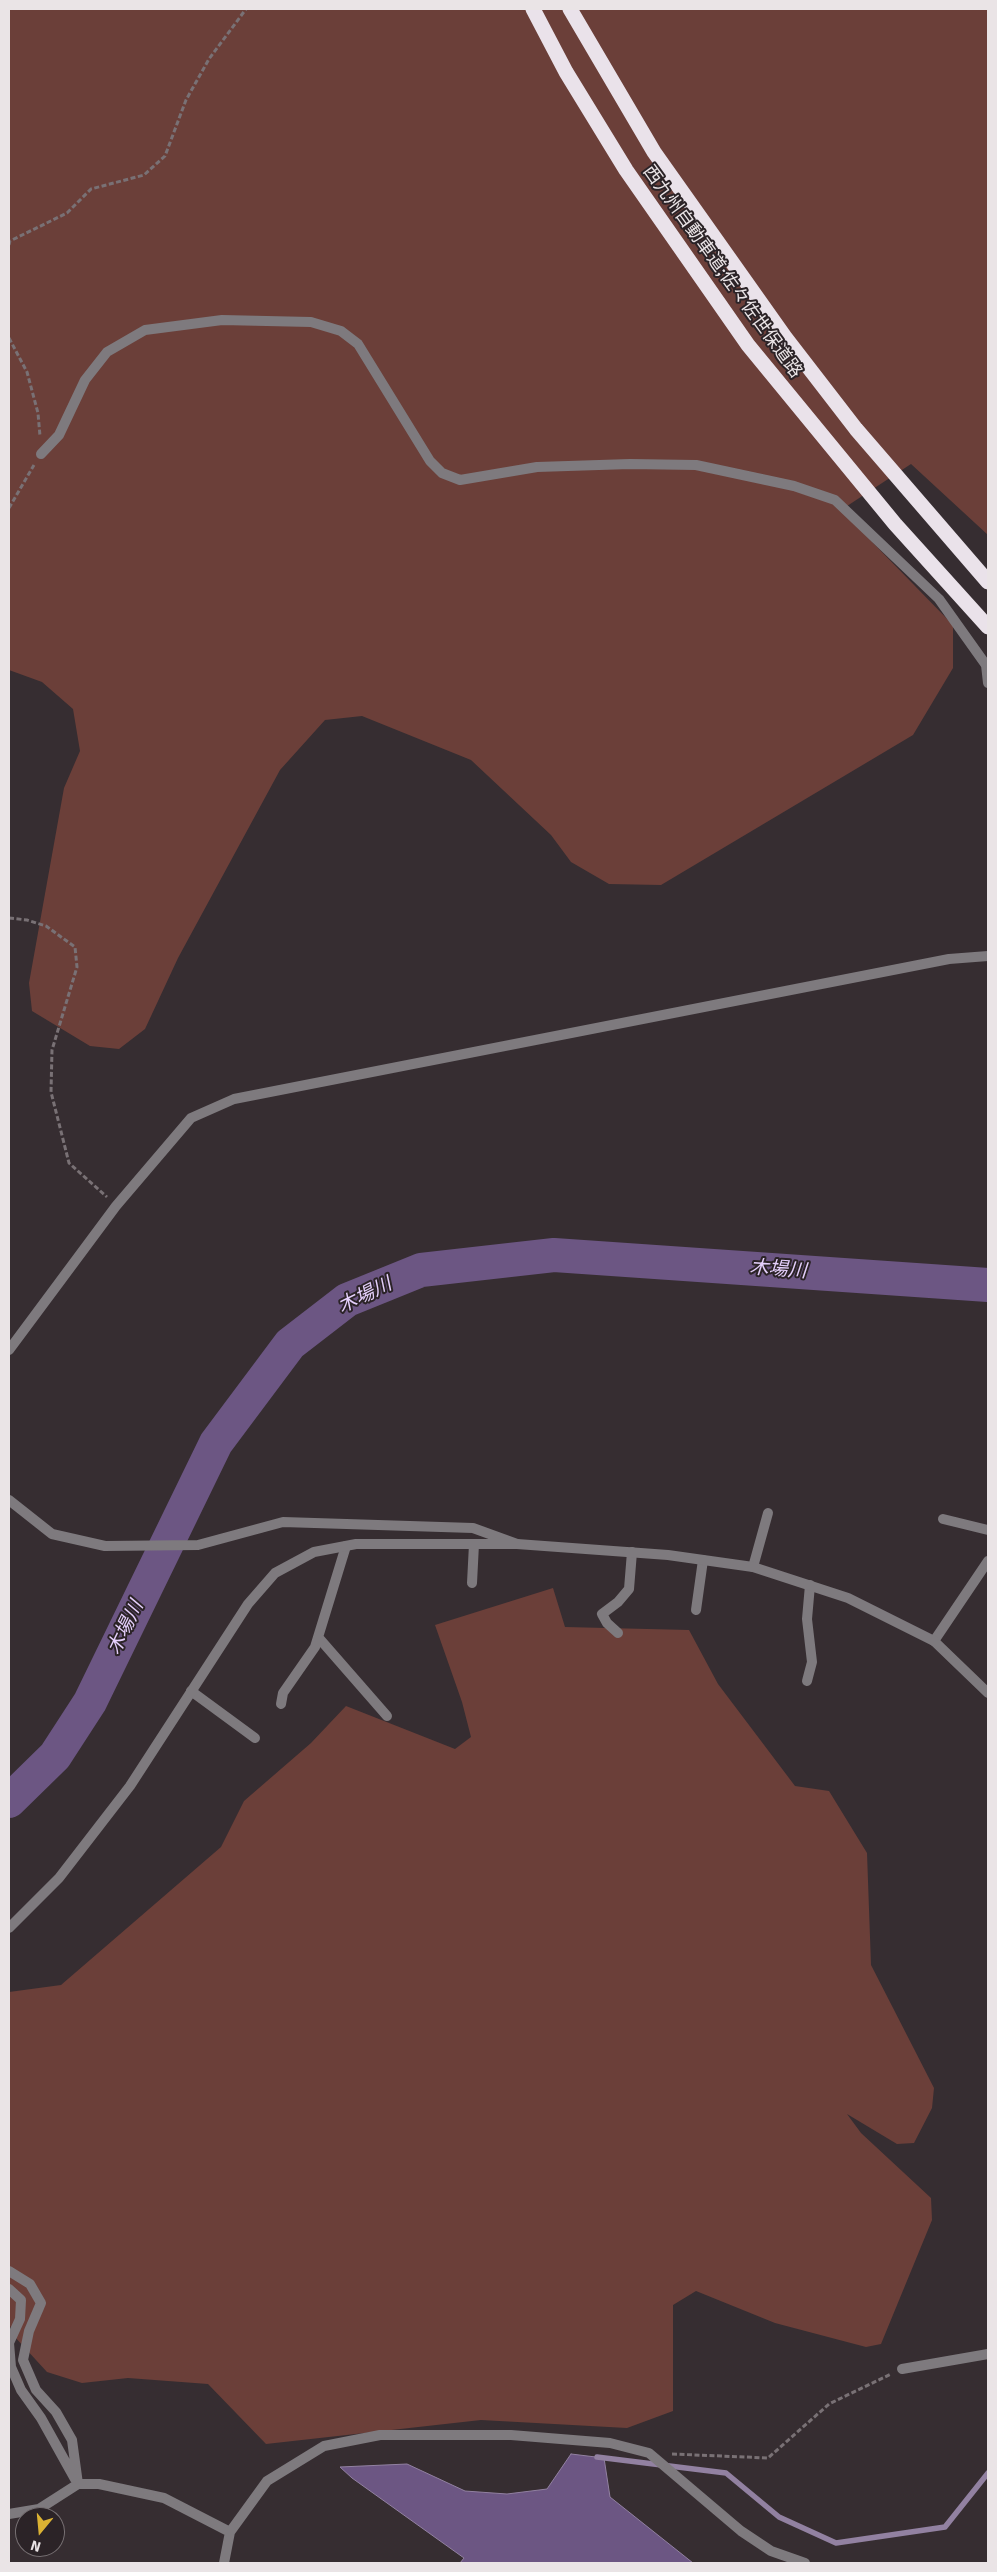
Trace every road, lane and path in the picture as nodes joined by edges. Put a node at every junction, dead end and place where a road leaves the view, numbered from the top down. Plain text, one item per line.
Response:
1 (246, 9) edge
2 (533, 9) edge
3 (570, 9) edge
4 (9, 245) edge
5 (9, 338) edge
6 (41, 454) junction
7 (9, 508) edge
8 (988, 582) edge
9 (988, 627) edge
10 (977, 653) junction
11 (988, 659) edge
12 (988, 684) edge
13 (9, 918) edge
14 (988, 956) edge
15 (116, 1206) junction
16 (9, 1350) edge
17 (9, 1500) edge
18 (768, 1513) dead end
19 (943, 1519) dead end
20 (988, 1530) edge
21 (474, 1544) junction
22 (518, 1544) junction
23 (346, 1546) junction
24 (632, 1552) junction
25 (703, 1560) junction
26 (988, 1561) edge
27 (753, 1567) junction
28 (472, 1583) dead end
29 (810, 1586) junction
30 (696, 1610) dead end
31 (618, 1633) dead end
32 (318, 1637) junction
33 (934, 1641) junction
34 (807, 1682) dead end
35 (191, 1691) junction
36 (988, 1693) edge
37 (281, 1704) dead end
38 (387, 1716) dead end
39 (255, 1738) dead end
40 (9, 1928) edge
41 (9, 2271) edge
42 (9, 2289) edge
43 (988, 2354) edge
44 (902, 2369) joint
45 (649, 2454) junction
46 (78, 2484) junction
47 (9, 2514) edge
48 (230, 2532) junction
49 (224, 2563) edge
50 (805, 2563) edge

1 - 4 path
2 - 9 highway, 西九州自動車道;佐々佐世保道路
3 - 8 highway, 西九州自動車道;佐々佐世保道路
5 - 6 path
6 - 7 path
6 - 10 street
10 - 11 street
10 - 12 street
13 - 15 path
14 - 15 street
15 - 16 street
17 - 22 street
18 - 27 street
19 - 20 street
21 - 22 street
21 - 23 street
21 - 28 street
22 - 24 street
23 - 32 street
23 - 35 street
24 - 25 street
24 - 31 street
25 - 27 street
25 - 30 street
26 - 33 street
27 - 29 street
29 - 33 street
29 - 34 street
32 - 37 street
32 - 38 street
33 - 36 street
35 - 39 street
35 - 40 street
41 - 46 street
42 - 46 street
43 - 44 street
44 - 45 path
45 - 48 street
45 - 50 street
46 - 47 street
46 - 48 street
48 - 49 street

